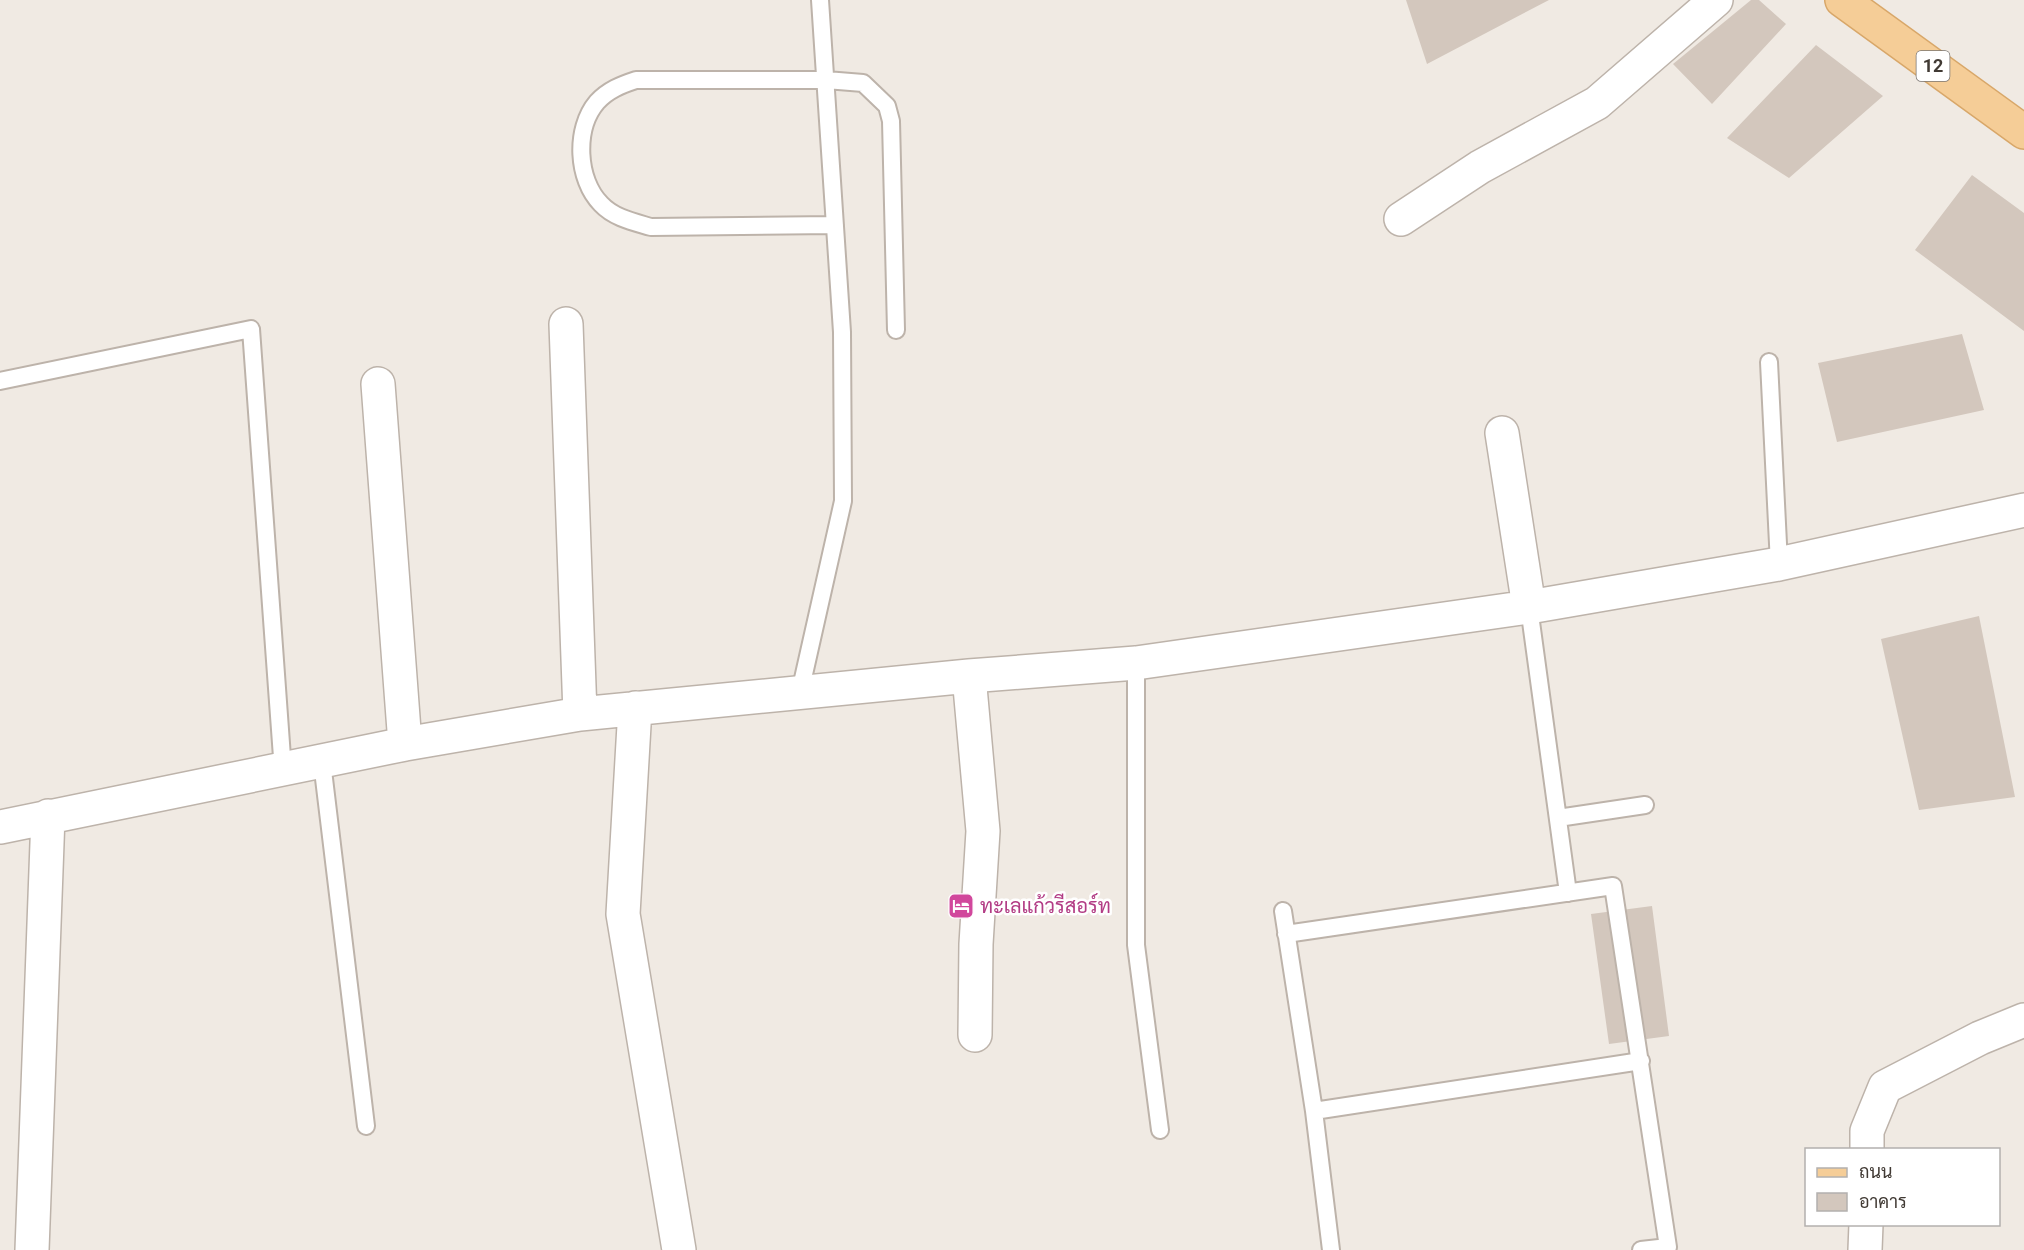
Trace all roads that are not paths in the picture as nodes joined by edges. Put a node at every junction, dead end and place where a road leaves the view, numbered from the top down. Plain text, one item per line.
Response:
1 (820, 0) edge
2 (1716, 0) edge
3 (1842, 0) edge
4 (826, 80) junction
5 (2024, 132) edge
6 (1401, 219) dead end
7 (836, 225) junction
8 (566, 324) dead end
9 (896, 330) dead end
10 (1769, 362) dead end
11 (0, 381) edge
12 (378, 384) dead end
13 (1502, 434) dead end
14 (2024, 510) edge
15 (1779, 564) junction
16 (1529, 607) junction
17 (1136, 663) junction
18 (969, 676) junction
19 (800, 692) junction
20 (635, 708) junction
21 (580, 714) junction
22 (405, 744) junction
23 (322, 762) junction
24 (283, 771) junction
25 (1645, 806) dead end
26 (48, 816) junction
27 (1558, 818) junction
28 (0, 827) edge
29 (1569, 893) junction
30 (1283, 911) dead end
31 (1286, 934) junction
32 (2024, 1020) edge
33 (975, 1035) dead end
34 (1641, 1060) junction
35 (1314, 1111) junction
36 (366, 1125) dead end
37 (1160, 1130) dead end
38 (1867, 1148) edge
39 (1866, 1226) edge
40 (32, 1250) edge
41 (679, 1250) edge
42 (1331, 1250) edge
43 (1641, 1250) edge
44 (1865, 1250) edge

1 - 4 lane
2 - 6 street
3 - 5 main road, 12
4 - 7 lane
4 - 7 lane
4 - 9 lane
7 - 19 lane
8 - 21 street
10 - 15 lane
11 - 24 lane
12 - 22 street
13 - 16 street
14 - 15 street
15 - 16 street
16 - 17 street
16 - 27 lane
17 - 18 street
17 - 37 lane
18 - 19 street
18 - 33 street
19 - 20 street
20 - 21 street
20 - 41 street
21 - 22 street
22 - 23 street
23 - 24 street
23 - 36 lane
24 - 26 street
25 - 27 lane
26 - 28 street
26 - 40 street
27 - 29 lane
29 - 31 lane
29 - 34 lane
30 - 31 lane
31 - 35 lane
32 - 38 street
34 - 35 lane
34 - 43 lane
35 - 42 lane
39 - 44 street

